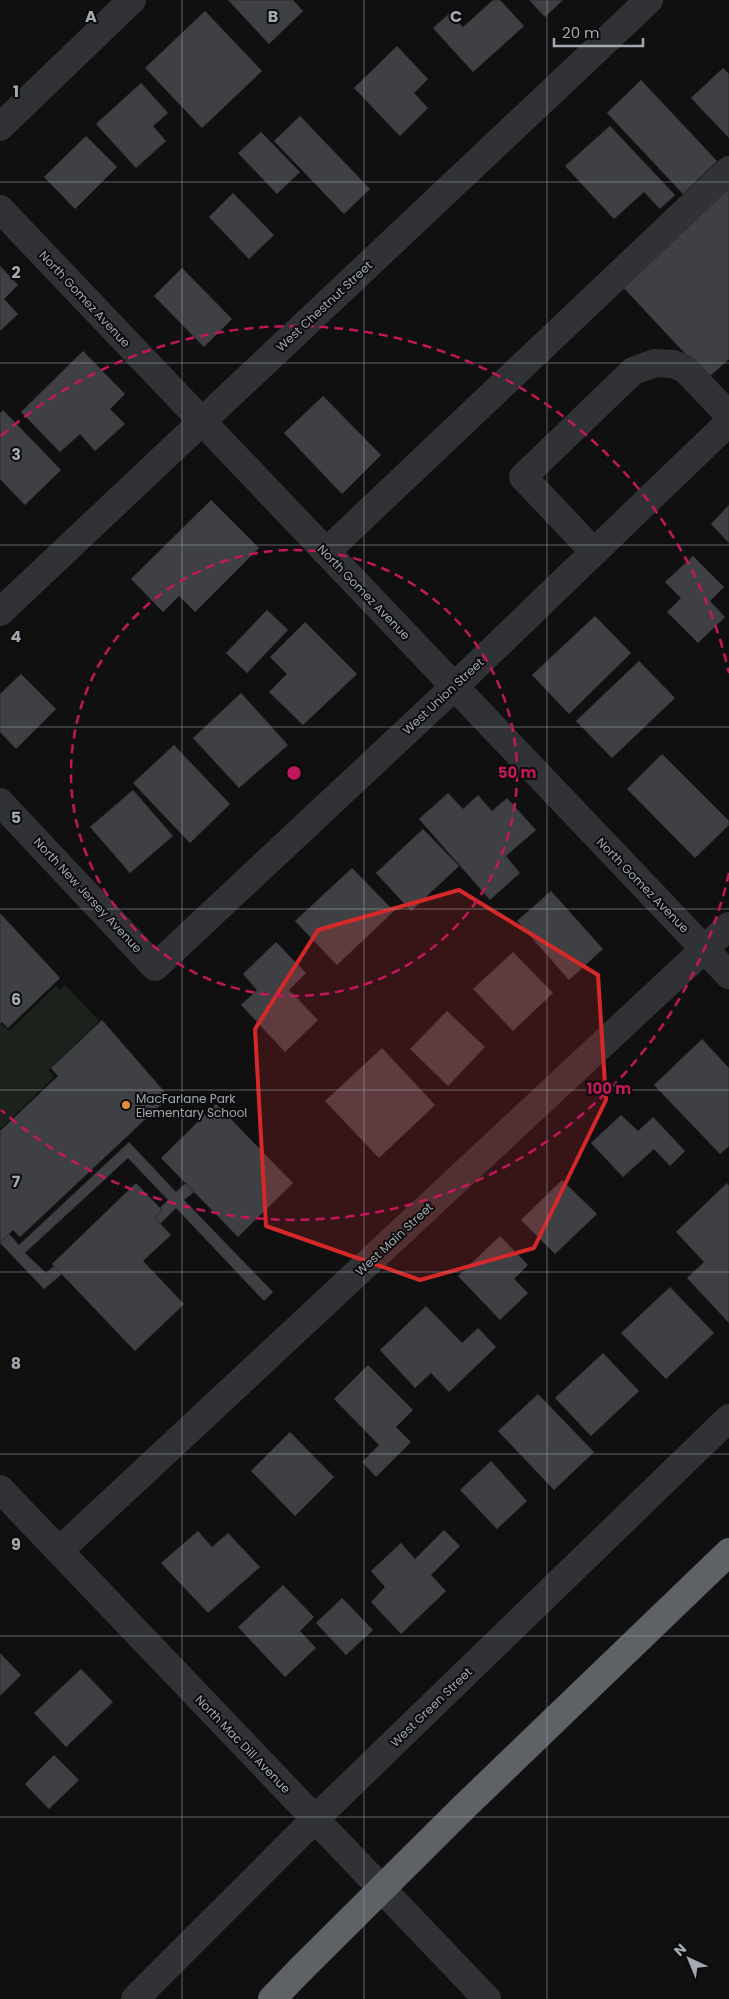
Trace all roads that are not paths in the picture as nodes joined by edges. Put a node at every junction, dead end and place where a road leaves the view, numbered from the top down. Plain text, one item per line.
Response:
1 (132, 0) edge
2 (649, 0) edge
3 (0, 127) edge
4 (729, 170) edge
5 (0, 209) edge
6 (729, 415) edge
7 (202, 422) junction
8 (729, 422) edge
9 (326, 552) junction
10 (594, 552) junction
11 (0, 612) edge
12 (454, 687) junction
13 (0, 802) edge
14 (729, 926) edge
15 (704, 950) junction
16 (154, 967) joint
17 (729, 975) edge
18 (729, 1418) edge
19 (0, 1489) edge
20 (59, 1551) junction
21 (729, 1552) edge
22 (315, 1819) junction
23 (135, 1999) edge
24 (272, 1999) edge
25 (487, 1999) edge

1 - 3 street
2 - 7 street, West Chestnut Street
4 - 9 street
5 - 7 street, North Gomez Avenue
6 - 10 street
7 - 9 street, North Gomez Avenue
7 - 11 street, West Chestnut Street
8 - 10 street, West Union Street
9 - 12 street, North Gomez Avenue
10 - 12 street, West Union Street
12 - 15 street, North Gomez Avenue
12 - 16 street, West Union Street
13 - 16 street, North New Jersey Avenue
14 - 15 street, West Main Street
15 - 17 street, North Gomez Avenue
15 - 20 street, West Main Street
18 - 22 street, West Green Street
19 - 20 street, North Mac Dill Avenue
20 - 22 street, North Mac Dill Avenue
21 - 24 highway, bridge
22 - 23 street, West Green Street
22 - 25 street, North Mac Dill Avenue

